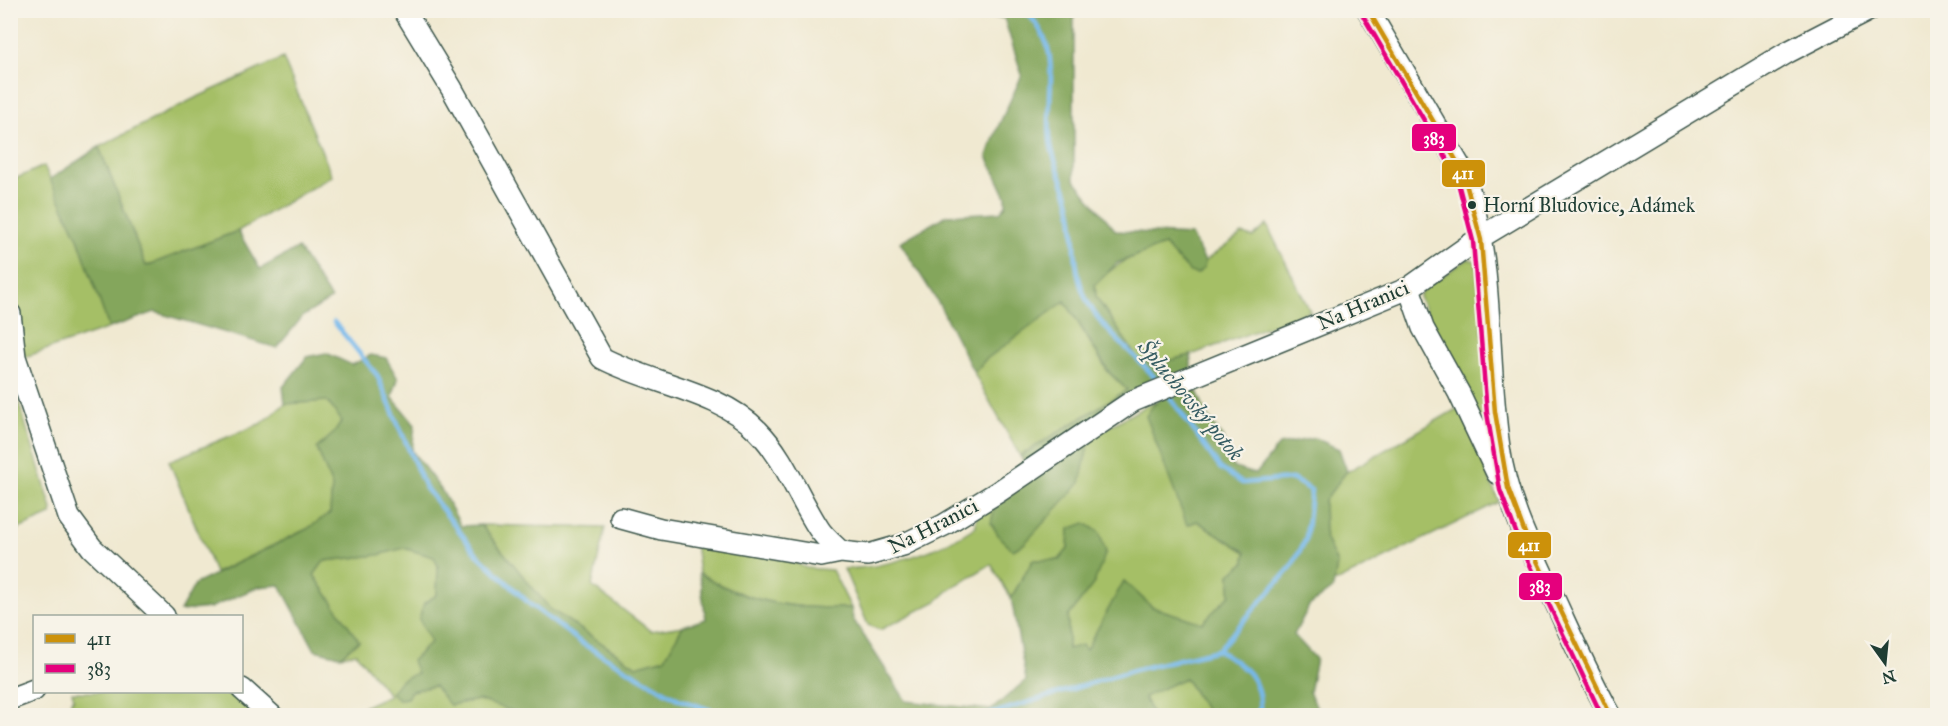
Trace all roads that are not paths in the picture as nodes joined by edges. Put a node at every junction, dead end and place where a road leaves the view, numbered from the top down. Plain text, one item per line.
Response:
1 (404, 10) edge
2 (1368, 10) edge
3 (1869, 10) edge
4 (1481, 237) junction
5 (1409, 288) junction
6 (10, 314) edge
7 (1507, 492) junction
8 (621, 518) dead end
9 (841, 552) junction
10 (163, 615) edge
11 (33, 690) edge
12 (243, 690) edge
13 (10, 699) edge
14 (272, 716) edge
15 (1611, 716) edge

1 - 9 street
2 - 4 street
3 - 4 street, Na Hranici
4 - 5 street, Na Hranici
4 - 7 street
5 - 7 street
5 - 9 street, Na Hranici
6 - 10 street
7 - 15 street
8 - 9 street, Na Hranici
11 - 13 street
12 - 14 street

